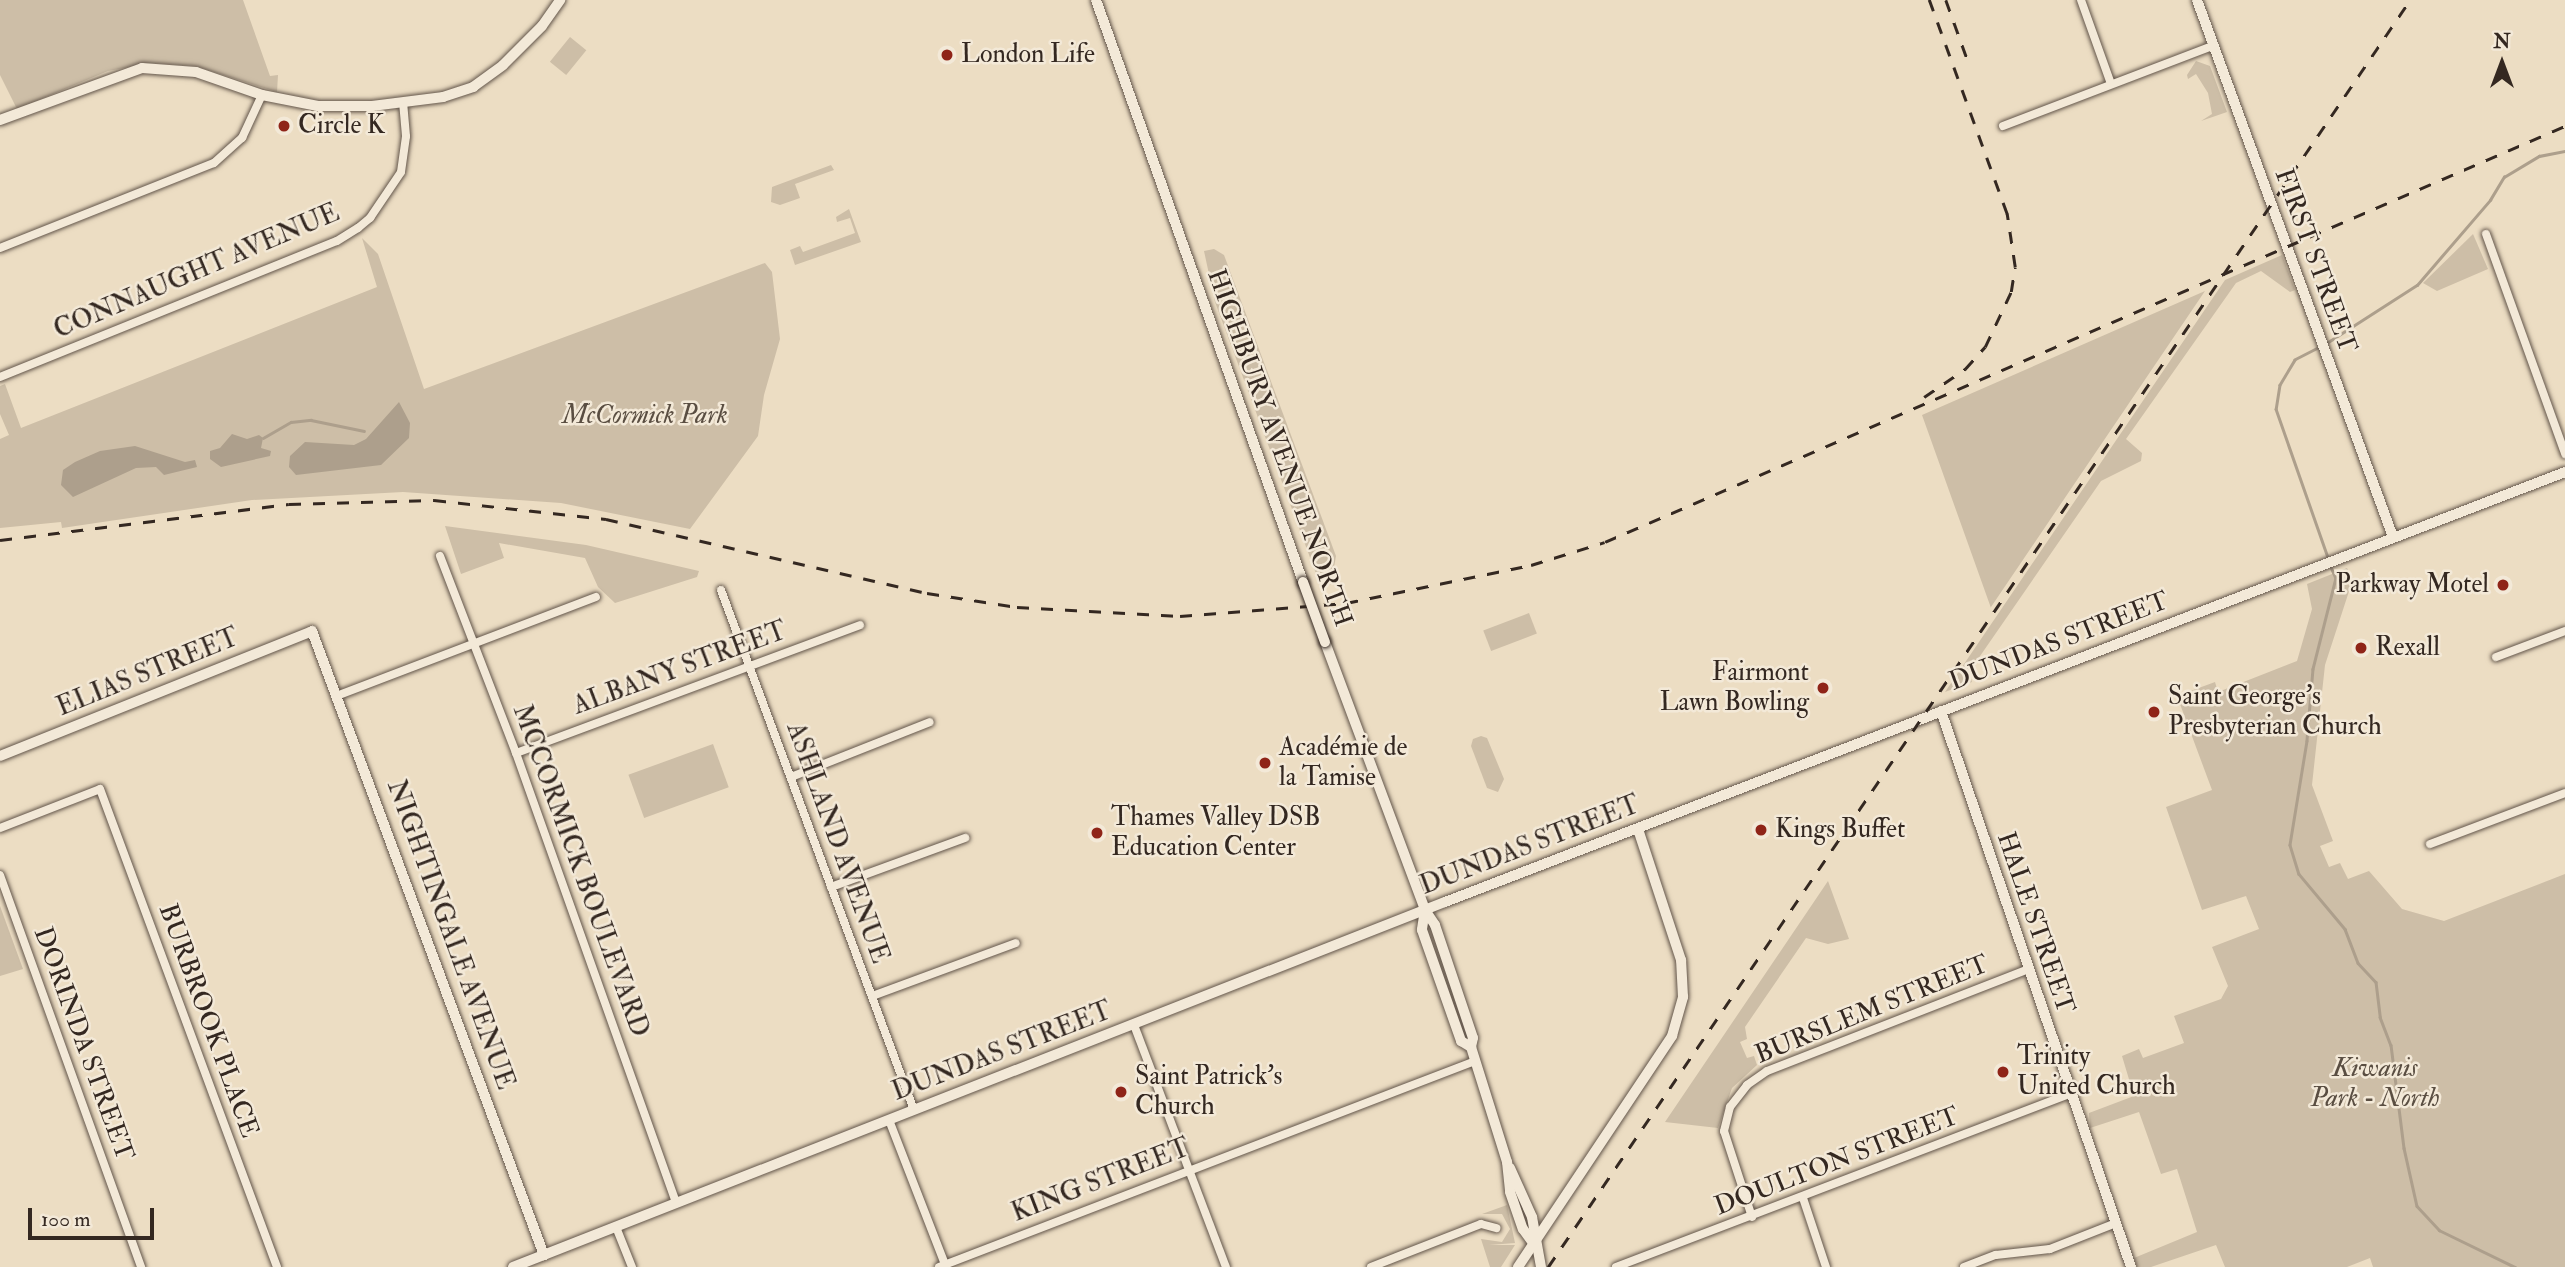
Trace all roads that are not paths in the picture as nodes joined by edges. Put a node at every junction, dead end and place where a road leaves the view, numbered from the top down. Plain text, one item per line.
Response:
1 (561, 0) edge
2 (1096, 0) edge
3 (2081, 0) edge
4 (2197, 0) edge
5 (2212, 46) junction
6 (2111, 84) junction
7 (262, 95) junction
8 (403, 103) junction
9 (0, 120) edge
10 (2003, 126) dead end
11 (2486, 234) dead end
12 (0, 248) edge
13 (0, 377) edge
14 (2565, 454) edge
15 (2565, 472) edge
16 (2393, 537) junction
17 (440, 556) dead end
18 (721, 590) dead end
19 (596, 597) dead end
20 (860, 625) dead end
21 (312, 631) joint
22 (2565, 631) edge
23 (476, 642) junction
24 (2496, 657) dead end
25 (749, 665) junction
26 (340, 695) junction
27 (1941, 711) junction
28 (930, 722) dead end
29 (516, 753) junction
30 (0, 755) edge
31 (791, 777) junction
32 (2565, 793) edge
33 (0, 828) edge
34 (1638, 829) junction
35 (965, 838) dead end
36 (2430, 845) dead end
37 (0, 875) edge
38 (831, 887) junction
39 (1425, 910) junction
40 (1016, 943) dead end
41 (2029, 969) junction
42 (872, 996) junction
43 (1134, 1025) junction
44 (1475, 1061) junction
45 (2072, 1093) junction
46 (914, 1110) junction
47 (889, 1119) junction
48 (1188, 1170) junction
49 (1803, 1198) junction
50 (676, 1203) junction
51 (1752, 1217) junction
52 (2116, 1223) junction
53 (616, 1227) junction
54 (1496, 1228) dead end
55 (1533, 1243) junction
56 (544, 1255) junction
57 (944, 1266) edge
58 (141, 1267) edge
59 (277, 1267) edge
60 (513, 1267) edge
61 (632, 1267) edge
62 (1226, 1267) edge
63 (1371, 1267) edge
64 (1518, 1267) edge
65 (1541, 1267) edge
66 (1616, 1267) edge
67 (1826, 1267) edge
68 (1964, 1267) edge
69 (2131, 1267) edge

1 - 8 street
2 - 39 main road, HIGHBURY AVENUE NORTH, bridge
3 - 6 street
4 - 5 street, FIRST STREET
5 - 6 street
5 - 16 street, FIRST STREET
6 - 10 street
7 - 8 street
7 - 9 street
7 - 12 street
8 - 13 street, CONNAUGHT AVENUE
11 - 14 street
15 - 16 main road, DUNDAS STREET
16 - 27 main road, DUNDAS STREET
17 - 23 street, MCCORMICK BOULEVARD
18 - 25 street, ASHLAND AVENUE
19 - 23 street
20 - 25 street, ALBANY STREET
21 - 26 street, NIGHTINGALE AVENUE
21 - 30 street, ELIAS STREET
22 - 24 street
23 - 26 street
23 - 29 street, MCCORMICK BOULEVARD
25 - 29 street, ALBANY STREET
25 - 31 street, ASHLAND AVENUE
26 - 56 street, NIGHTINGALE AVENUE
27 - 34 main road, DUNDAS STREET
27 - 41 street, HALE STREET
28 - 31 street
29 - 50 street, MCCORMICK BOULEVARD
31 - 38 street, ASHLAND AVENUE
32 - 36 street
33 - 59 street, BURBROOK PLACE
34 - 39 main road, DUNDAS STREET
34 - 55 main road
35 - 38 street
37 - 58 street, DORINDA STREET
38 - 42 street, ASHLAND AVENUE
39 - 43 main road, DUNDAS STREET
39 - 44 main road, HIGHBURY AVENUE NORTH
40 - 42 street
41 - 45 street, HALE STREET
41 - 51 street, BURSLEM STREET
42 - 46 street, ASHLAND AVENUE
43 - 46 main road, DUNDAS STREET
43 - 48 street
44 - 48 street, KING STREET
44 - 55 main road, HIGHBURY AVENUE NORTH
45 - 49 street, DOULTON STREET
45 - 52 street, HALE STREET
46 - 47 main road, DUNDAS STREET
47 - 50 main road, DUNDAS STREET
47 - 57 street
48 - 57 street, KING STREET
48 - 62 street
49 - 51 street, DOULTON STREET
49 - 67 street
50 - 53 main road, DUNDAS STREET
51 - 66 street, DOULTON STREET
52 - 68 street
52 - 69 street, HALE STREET
53 - 56 main road, DUNDAS STREET
53 - 61 street
54 - 63 street
55 - 64 main road
55 - 65 main road, HIGHBURY AVENUE NORTH
56 - 60 main road, DUNDAS STREET

